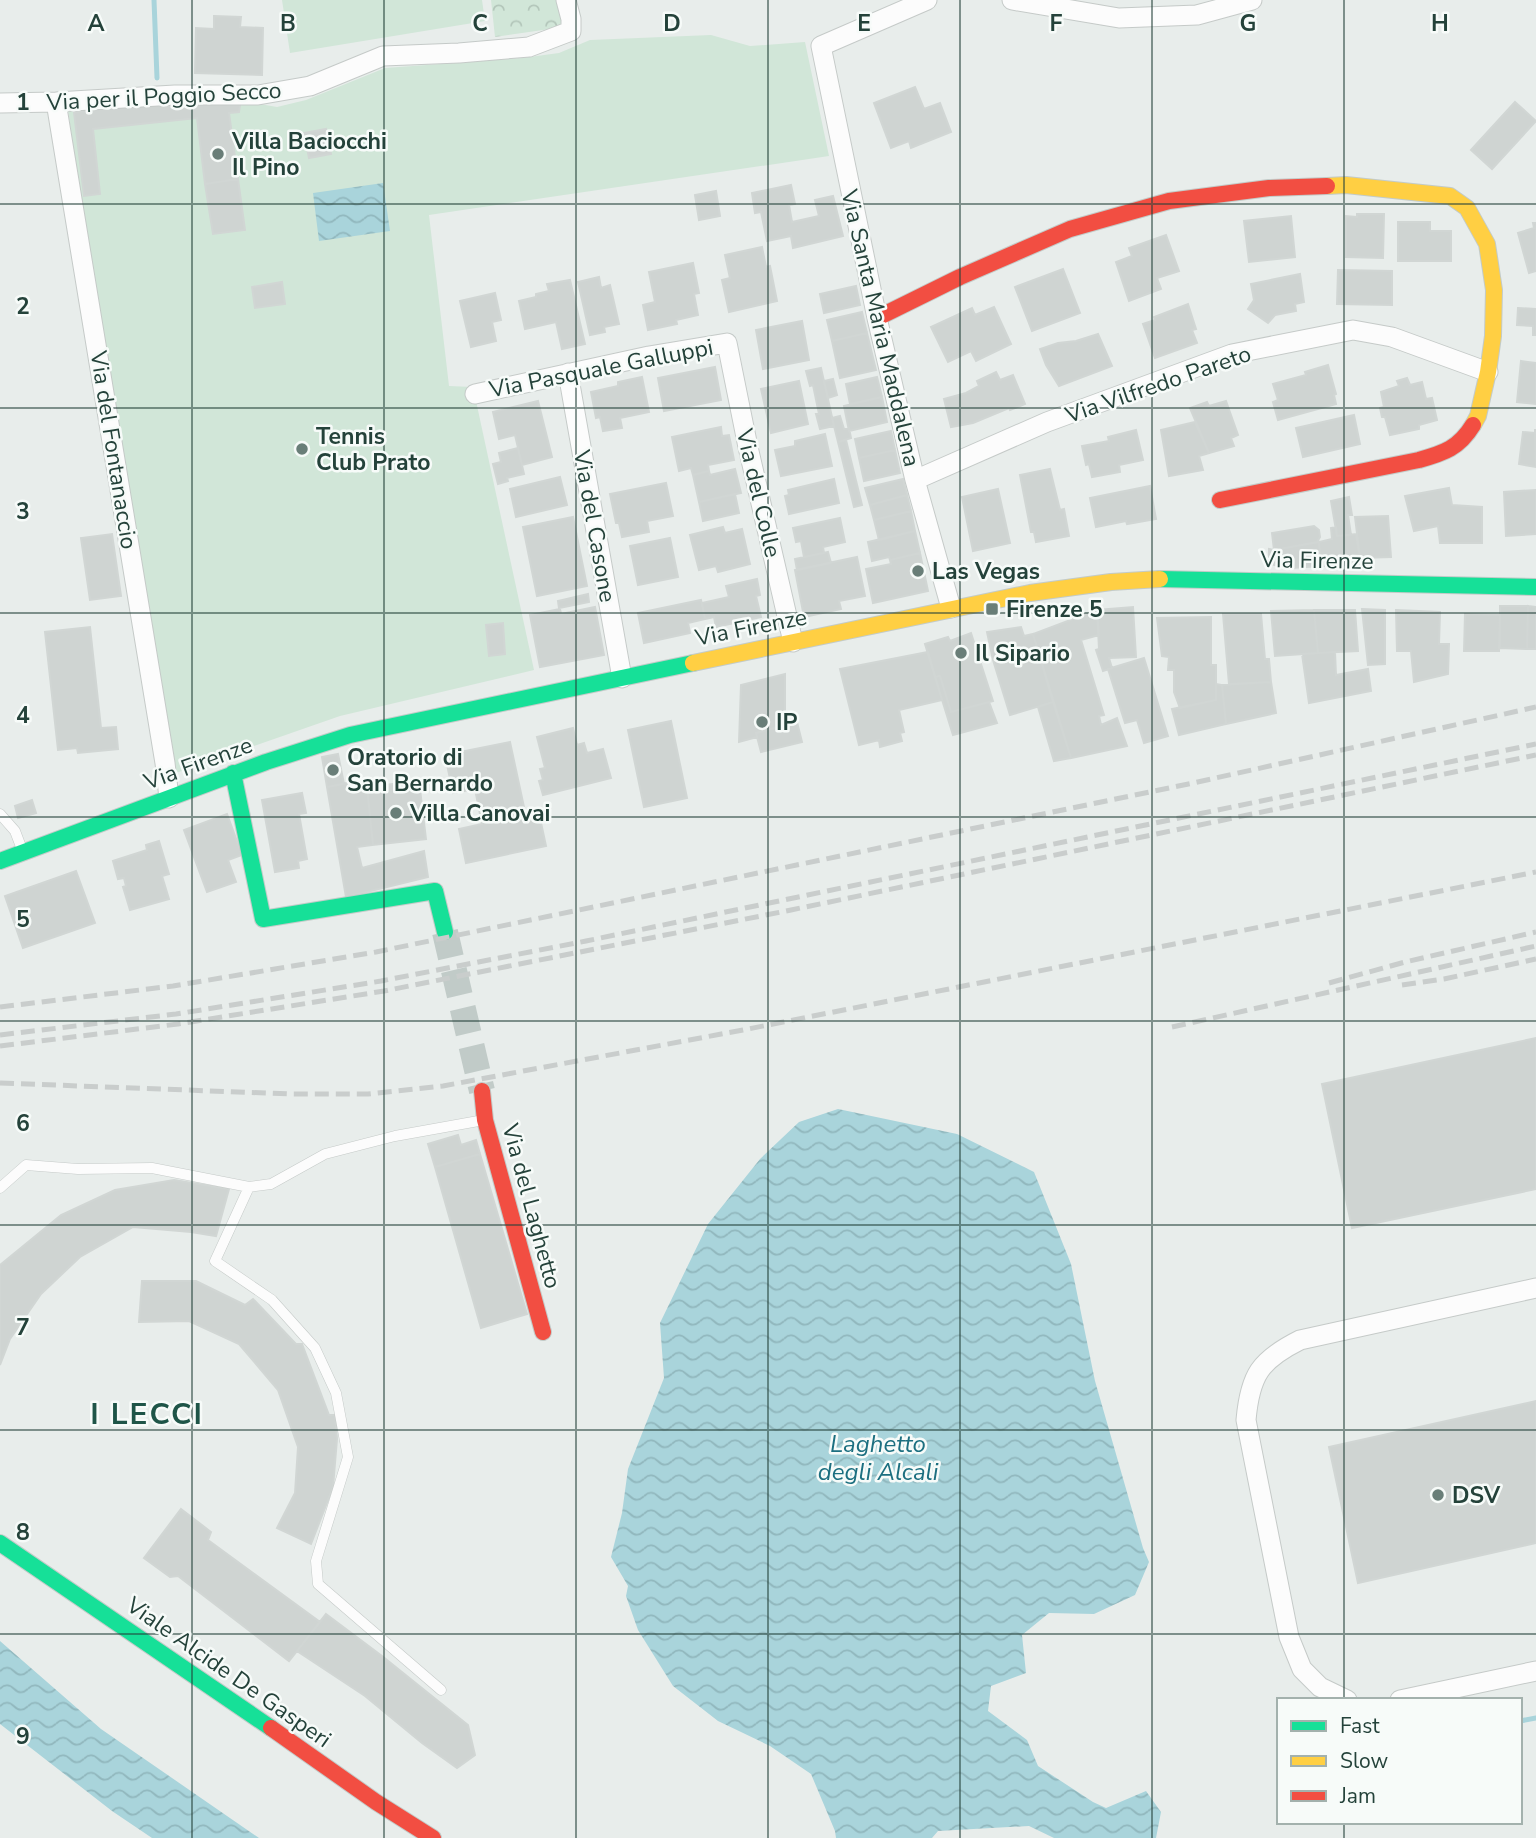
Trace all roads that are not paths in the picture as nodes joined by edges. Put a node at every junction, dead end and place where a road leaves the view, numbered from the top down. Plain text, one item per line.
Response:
1 (566, 0) edge
2 (927, 0) edge
3 (1012, 0) edge
4 (1252, 0) edge
5 (56, 102) junction
6 (0, 103) edge
7 (877, 318) junction
8 (727, 343) joint
9 (1488, 372) junction
10 (568, 373) junction
11 (475, 394) dead end
12 (915, 480) junction
13 (1220, 500) dead end
14 (1536, 587) edge
15 (951, 608) junction
16 (793, 642) junction
17 (622, 678) junction
18 (233, 773) junction
19 (169, 798) junction
20 (0, 814) edge
21 (23, 853) junction
22 (0, 861) edge
23 (445, 932) tunnel mouth
24 (482, 1091) tunnel mouth
25 (485, 1120) junction
26 (249, 1187) junction
27 (0, 1188) edge
28 (1536, 1287) edge
29 (543, 1332) dead end
30 (0, 1544) edge
31 (1536, 1671) edge
32 (441, 1690) dead end
33 (1343, 1698) edge
34 (1409, 1698) edge
35 (433, 1838) edge

1 - 5 street, Via per il Poggio Secco
2 - 7 street, Via Santa Maria Maddalena
3 - 4 street
5 - 6 street, Via per il Poggio Secco
5 - 19 street, Via del Fontanaccio
7 - 9 street
7 - 12 street, Via Santa Maria Maddalena
8 - 10 street, Via Pasquale Galluppi
8 - 16 street, Via del Colle
9 - 12 street, Via Vilfredo Pareto
9 - 13 street
10 - 11 street, Via Pasquale Galluppi
10 - 17 street, Via del Casone
12 - 15 street, Via Santa Maria Maddalena
14 - 15 street, Via Firenze
15 - 16 street, Via Firenze
16 - 17 street, Via Firenze
17 - 18 street, Via Firenze
18 - 19 street, Via Firenze
18 - 23 street
19 - 21 street, Via Firenze
20 - 21 lane
21 - 22 street, Via Firenze
24 - 25 street, Via del Laghetto
25 - 26 lane
25 - 29 street, Via del Laghetto
26 - 27 lane
26 - 32 lane
28 - 33 street
30 - 35 street, Viale Alcide De Gasperi
31 - 34 street

